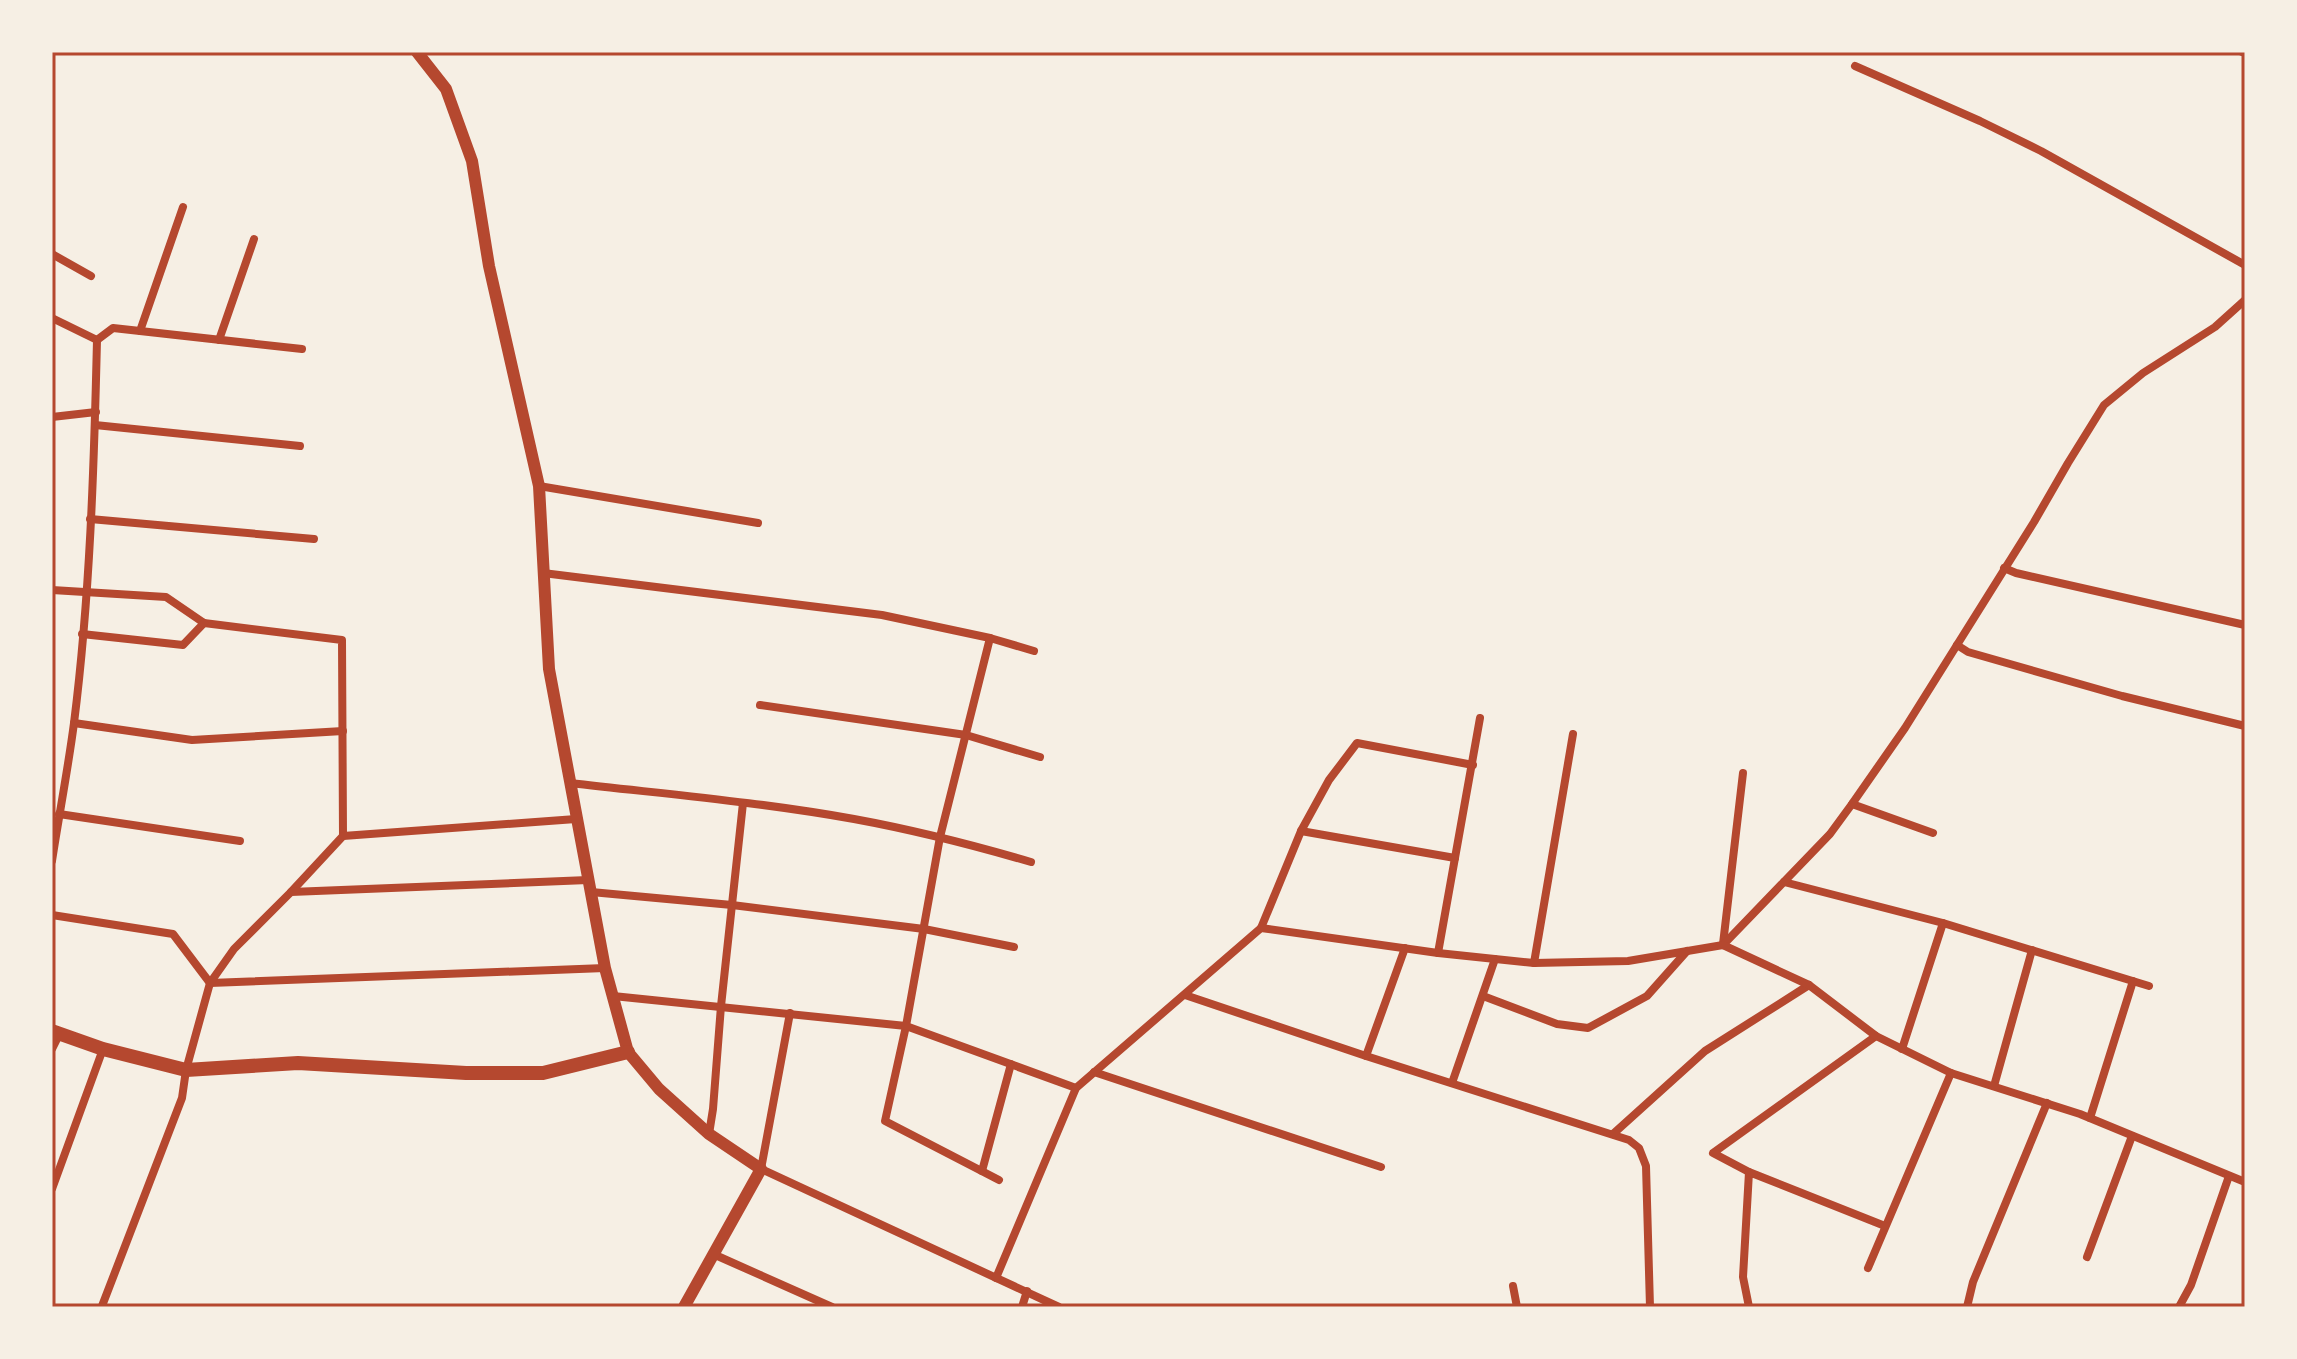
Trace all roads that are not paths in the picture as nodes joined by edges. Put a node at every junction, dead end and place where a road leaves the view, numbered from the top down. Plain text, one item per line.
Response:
1 (417, 52) edge
2 (1855, 66) dead end
3 (183, 207) dead end
4 (254, 239) dead end
5 (52, 254) edge
6 (2245, 265) edge
7 (91, 276) dead end
8 (2245, 300) edge
9 (52, 318) edge
10 (140, 331) junction
11 (97, 340) junction
12 (219, 340) junction
13 (302, 349) dead end
14 (96, 412) junction
15 (52, 417) edge
16 (95, 425) junction
17 (300, 446) dead end
18 (539, 486) junction
19 (90, 519) junction
20 (758, 523) dead end
21 (314, 539) dead end
22 (2004, 568) junction
23 (543, 573) junction
24 (52, 590) edge
25 (86, 592) junction
26 (204, 623) junction
27 (2245, 625) edge
28 (82, 634) junction
29 (990, 638) junction
30 (1957, 645) junction
31 (1034, 651) dead end
32 (760, 705) dead end
33 (1480, 718) dead end
34 (74, 723) junction
35 (2245, 726) edge
36 (343, 731) junction
37 (1573, 734) dead end
38 (966, 735) junction
39 (1040, 757) dead end
40 (1473, 765) junction
41 (1743, 773) dead end
42 (570, 783) junction
43 (743, 803) junction
44 (1852, 804) junction
45 (59, 814) junction
46 (576, 819) junction
47 (1301, 831) junction
48 (1933, 833) dead end
49 (343, 836) junction
50 (940, 837) junction
51 (240, 841) dead end
52 (1455, 858) junction
53 (52, 861) edge
54 (1031, 862) dead end
55 (1784, 882) junction
56 (590, 886) junction
57 (291, 892) junction
58 (732, 905) junction
59 (52, 915) edge
60 (1943, 923) junction
61 (1261, 928) junction
62 (924, 929) junction
63 (1723, 945) junction
64 (1014, 947) dead end
65 (1405, 948) junction
66 (2032, 950) junction
67 (1687, 951) junction
68 (1438, 953) junction
69 (1495, 959) junction
70 (1534, 963) junction
71 (605, 968) junction
72 (2133, 981) junction
73 (210, 983) junction
74 (1809, 985) junction
75 (2149, 986) dead end
76 (1185, 995) junction
77 (613, 996) junction
78 (1483, 996) junction
79 (721, 1006) junction
80 (790, 1013) junction
81 (906, 1026) junction
82 (56, 1032) edge
83 (1876, 1036) junction
84 (52, 1049) edge
85 (103, 1049) junction
86 (1902, 1049) junction
87 (628, 1052) junction
88 (1366, 1056) junction
89 (1011, 1064) junction
90 (186, 1070) junction
91 (1094, 1072) junction
92 (1951, 1073) junction
93 (1452, 1083) junction
94 (1994, 1086) junction
95 (1076, 1088) junction
96 (2047, 1103) junction
97 (2090, 1118) junction
98 (709, 1134) junction
99 (1613, 1134) junction
100 (2132, 1136) junction
101 (1381, 1167) dead end
102 (761, 1169) junction
103 (982, 1171) junction
104 (1749, 1172) junction
105 (2229, 1176) junction
106 (999, 1180) dead end
107 (2245, 1182) edge
108 (52, 1189) edge
109 (1885, 1226) junction
110 (713, 1254) junction
111 (2087, 1257) dead end
112 (1868, 1268) dead end
113 (996, 1278) junction
114 (1513, 1286) dead end
115 (1027, 1291) junction
116 (102, 1306) edge
117 (684, 1307) edge
118 (832, 1307) edge
119 (1022, 1307) edge
120 (1059, 1307) edge
121 (1517, 1307) edge
122 (1650, 1307) edge
123 (1749, 1307) edge
124 (1967, 1307) edge
125 (2179, 1307) edge

1 - 18 street
2 - 6 street
3 - 10 street
4 - 12 street
5 - 7 street
8 - 22 street
9 - 11 street
10 - 11 street
10 - 12 street
11 - 14 street
12 - 13 street
14 - 15 street
14 - 16 street
16 - 17 street
16 - 19 street
18 - 20 street
18 - 23 street
19 - 21 street
19 - 25 street
22 - 27 street
22 - 30 street
23 - 29 street
23 - 42 street
24 - 25 street
25 - 26 street
25 - 28 street
26 - 28 street
26 - 36 street
28 - 34 street
29 - 31 street
29 - 38 street
30 - 35 street
30 - 44 street
32 - 38 street
33 - 40 street
34 - 36 street
34 - 45 street
36 - 49 street
37 - 70 street
38 - 39 street
38 - 50 street
40 - 47 street
40 - 52 street
41 - 63 street
42 - 43 street
42 - 46 street
43 - 50 street
43 - 58 street
44 - 48 street
44 - 55 street
45 - 51 street
45 - 53 street
46 - 49 street
46 - 56 street
47 - 52 street
47 - 61 street
49 - 57 street
50 - 54 street
50 - 62 street
52 - 68 street
55 - 60 street
55 - 63 street
56 - 57 street
56 - 58 street
56 - 71 street
57 - 73 street
58 - 62 street
58 - 79 street
59 - 73 street
60 - 66 street
60 - 86 street
61 - 65 street
61 - 76 street
62 - 64 street
62 - 81 street
63 - 67 street
63 - 74 street
65 - 68 street
65 - 88 street
66 - 72 street
66 - 94 street
67 - 70 street
67 - 78 street
68 - 69 street
69 - 70 street
69 - 78 street
71 - 73 street
71 - 77 street
72 - 75 street
72 - 97 street
73 - 90 street
74 - 83 street
74 - 99 street
76 - 88 street
76 - 91 street
77 - 79 street
77 - 87 street
78 - 93 street
79 - 80 street
79 - 98 street
80 - 81 street
80 - 102 street
81 - 89 street
81 - 103 street
82 - 84 street
82 - 85 main road
83 - 86 street
83 - 104 street
85 - 90 main road
85 - 108 street
86 - 92 street
87 - 90 main road
87 - 98 street
88 - 93 street
89 - 95 street
89 - 103 street
90 - 116 street
91 - 95 street
91 - 101 street
92 - 94 street
92 - 109 street
93 - 99 street
94 - 96 street
95 - 113 street
96 - 97 street
96 - 124 street
97 - 100 street
98 - 102 street
99 - 122 street
100 - 105 street
100 - 111 street
102 - 110 street
102 - 113 street
103 - 106 street
104 - 109 street
104 - 123 street
105 - 107 street
105 - 125 street
109 - 112 street
110 - 117 street
110 - 118 street
113 - 115 street
114 - 121 street
115 - 119 street
115 - 120 street

